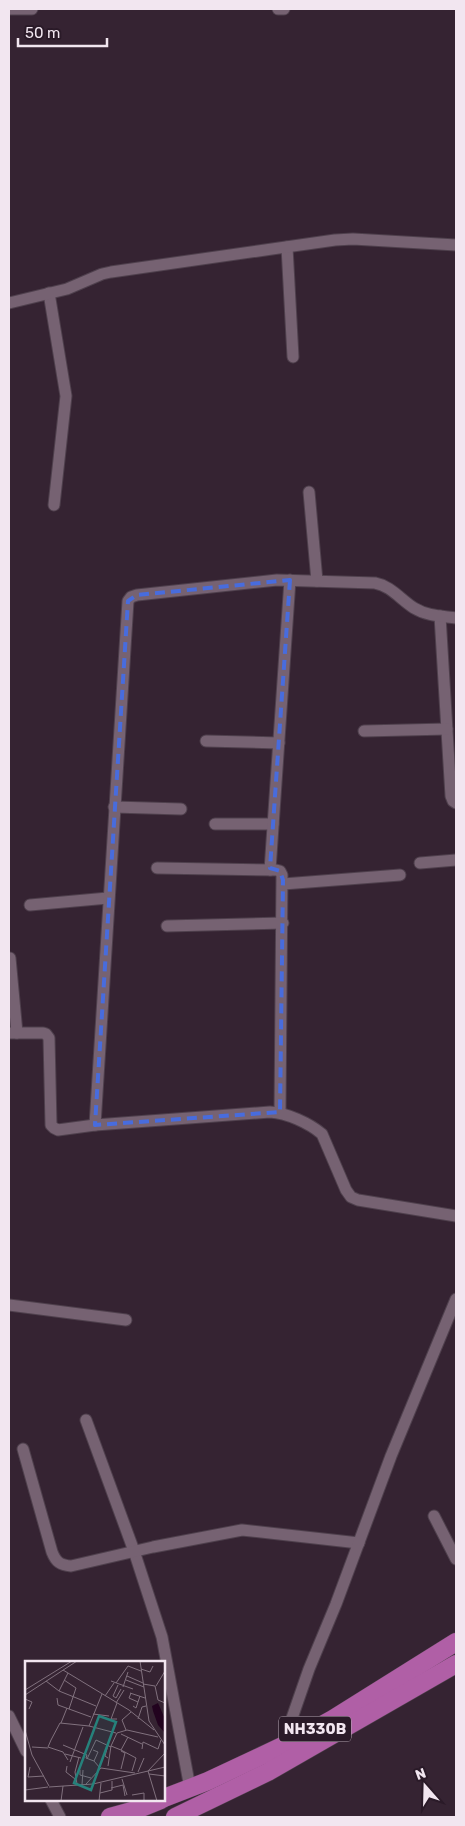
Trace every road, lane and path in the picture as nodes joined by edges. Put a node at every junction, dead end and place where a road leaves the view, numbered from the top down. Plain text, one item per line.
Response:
1 (9, 9) edge
2 (32, 9) edge
3 (278, 9) edge
4 (284, 9) edge
5 (456, 246) edge
6 (287, 247) junction
7 (49, 293) junction
8 (9, 303) edge
9 (293, 357) dead end
10 (309, 492) dead end
11 (54, 505) dead end
12 (290, 580) junction
13 (317, 581) junction
14 (440, 616) junction
15 (456, 618) edge
16 (447, 730) junction
17 (364, 731) dead end
18 (206, 741) dead end
19 (279, 743) junction
20 (456, 803) edge
21 (114, 807) junction
22 (181, 809) dead end
23 (215, 824) dead end
24 (273, 824) junction
25 (456, 860) edge
26 (420, 862) dead end
27 (157, 868) dead end
28 (270, 870) junction
29 (400, 875) dead end
30 (283, 884) junction
31 (108, 898) junction
32 (30, 905) dead end
33 (283, 923) junction
34 (167, 926) dead end
35 (10, 958) dead end
36 (13, 1033) edge
37 (280, 1112) junction
38 (95, 1125) junction
39 (456, 1216) edge
40 (456, 1299) edge
41 (9, 1305) edge
42 (453, 1314) edge
43 (126, 1320) dead end
44 (86, 1420) dead end
45 (23, 1449) dead end
46 (434, 1516) dead end
47 (359, 1543) junction
48 (134, 1551) junction
49 (456, 1559) edge
50 (456, 1642) edge
51 (456, 1664) edge
52 (9, 1718) edge
53 (296, 1747) junction
54 (25, 1749) edge
55 (190, 1788) junction
56 (165, 1798) edge
57 (52, 1801) edge
58 (157, 1801) edge
59 (60, 1817) edge
60 (110, 1817) edge
61 (175, 1817) edge

1 - 2 street
3 - 4 street
5 - 6 street
6 - 7 street
6 - 9 street
7 - 8 street
7 - 11 street
10 - 13 street
12 - 13 street
12 - 19 street
12 - 21 street
13 - 14 street
14 - 15 street
14 - 16 street
16 - 17 street
16 - 20 street
18 - 19 street
19 - 24 street
21 - 22 street
21 - 31 street
23 - 24 street
24 - 28 street
25 - 26 street
27 - 28 street
28 - 30 street
29 - 30 street
30 - 33 street
31 - 32 street
31 - 38 street
33 - 34 street
33 - 37 street
35 - 36 street
36 - 38 street
37 - 38 street
37 - 39 street
40 - 42 street
41 - 43 street
42 - 47 street
44 - 48 street
45 - 48 street
46 - 49 street
47 - 48 street
47 - 53 street
48 - 55 street
50 - 53 highway, NH330B
51 - 53 highway, NH330B
52 - 54 street
53 - 55 highway, NH330B
53 - 61 highway, NH330B
55 - 56 highway, NH330B
57 - 59 street
58 - 60 highway, NH330B

